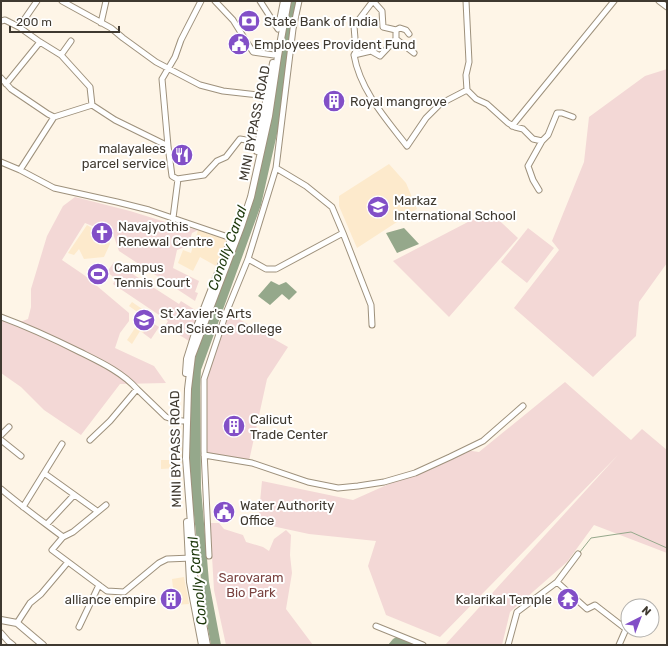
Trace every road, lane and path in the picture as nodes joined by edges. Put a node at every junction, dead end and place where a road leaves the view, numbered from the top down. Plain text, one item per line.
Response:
1 (37, 1) edge
2 (62, 1) edge
3 (106, 1) edge
4 (201, 1) edge
5 (215, 1) edge
6 (260, 1) edge
7 (284, 1) edge
8 (288, 1) edge
9 (300, 1) edge
10 (373, 1) edge
11 (466, 1) edge
12 (614, 1) edge
13 (659, 1) edge
14 (667, 7) edge
15 (1, 21) edge
16 (101, 22) junction
17 (19, 26) junction
18 (278, 29) junction
19 (396, 30) junction
20 (409, 34) dead end
21 (396, 39) junction
22 (71, 41) dead end
23 (40, 42) junction
24 (414, 53) dead end
25 (62, 55) junction
26 (274, 55) junction
27 (354, 55) junction
28 (168, 69) junction
29 (1, 78) edge
30 (6, 84) junction
31 (467, 90) junction
32 (266, 96) junction
33 (92, 105) junction
34 (54, 117) junction
35 (573, 117) dead end
36 (512, 126) junction
37 (542, 141) junction
38 (259, 142) junction
39 (168, 146) junction
40 (1, 162) edge
41 (276, 168) junction
42 (20, 170) junction
43 (178, 180) junction
44 (539, 190) dead end
45 (173, 218) junction
46 (343, 233) junction
47 (234, 239) junction
48 (248, 259) junction
49 (1, 316) edge
50 (372, 324) dead end
51 (137, 389) junction
52 (523, 406) dead end
53 (183, 421) junction
54 (10, 427) dead end
55 (1, 435) edge
56 (1, 440) edge
57 (90, 440) dead end
58 (62, 444) dead end
59 (21, 456) dead end
60 (204, 456) junction
61 (44, 473) junction
62 (1, 489) edge
63 (74, 495) junction
64 (106, 505) dead end
65 (23, 507) junction
66 (97, 512) junction
67 (47, 524) junction
68 (62, 537) junction
69 (578, 554) dead end
70 (209, 556) dead end
71 (191, 559) junction
72 (68, 562) junction
73 (557, 582) junction
74 (99, 585) junction
75 (1, 620) edge
76 (17, 624) junction
77 (376, 626) dead end
78 (79, 627) dead end
79 (1, 633) edge
80 (6, 643) edge
81 (14, 645) edge
82 (43, 645) edge
83 (202, 645) edge
84 (207, 645) edge
85 (423, 645) edge
86 (508, 645) edge
87 (619, 645) edge

1 - 17 street
2 - 16 street
3 - 16 street
4 - 28 street
5 - 26 street
6 - 18 street
7 - 18 main road, MINI BYPASS ROAD
8 - 47 main road, MINI BYPASS ROAD
9 - 41 street
10 - 19 street
10 - 27 street
11 - 31 street
12 - 36 street
13 - 14 street
15 - 17 street
16 - 28 street
17 - 23 street
18 - 26 main road, MINI BYPASS ROAD
19 - 20 street
19 - 21 street
21 - 24 street
21 - 27 street
22 - 25 street
23 - 25 street
23 - 30 street
25 - 33 street
26 - 32 main road, MINI BYPASS ROAD
27 - 31 street
28 - 32 street
28 - 39 street
29 - 30 street
30 - 34 street
31 - 36 street
32 - 38 main road, MINI BYPASS ROAD
33 - 34 street
33 - 39 street
34 - 42 street
35 - 37 street
36 - 37 street
37 - 44 street
38 - 43 street
38 - 47 main road, MINI BYPASS ROAD
39 - 43 street
40 - 42 street
41 - 46 street
41 - 48 street
42 - 45 street
43 - 45 street
45 - 47 street
46 - 48 street
46 - 50 street
47 - 53 main road, MINI BYPASS ROAD
47 - 71 main road, MINI BYPASS ROAD
48 - 60 street
49 - 51 street
51 - 53 street
51 - 57 street
52 - 60 street
53 - 71 main road, MINI BYPASS ROAD
54 - 55 street
56 - 59 street
58 - 61 street
60 - 70 street
61 - 63 street
61 - 65 street
62 - 65 street
63 - 66 street
63 - 67 street
64 - 66 street
65 - 67 street
66 - 68 street
67 - 68 street
68 - 72 street
69 - 73 street
71 - 74 street
71 - 83 main road, MINI BYPASS ROAD
71 - 84 main road, MINI BYPASS ROAD
72 - 74 street
72 - 76 street
73 - 86 street
73 - 87 street
74 - 78 street
75 - 76 main road
76 - 82 main road
77 - 85 street
79 - 80 street
80 - 81 street

